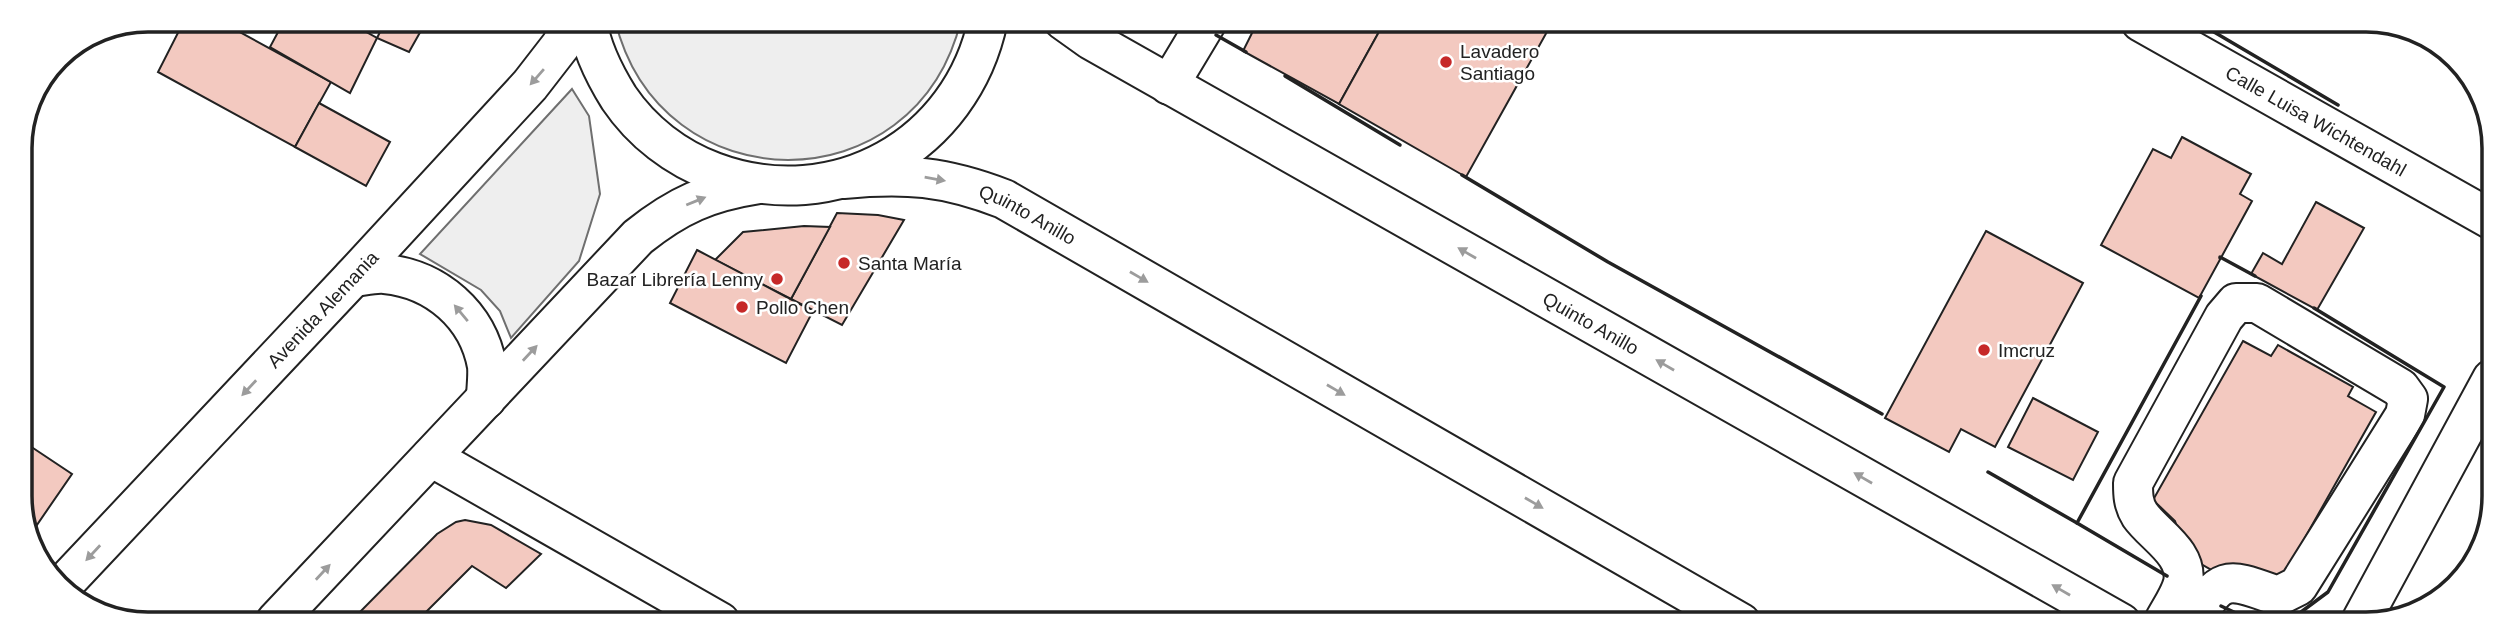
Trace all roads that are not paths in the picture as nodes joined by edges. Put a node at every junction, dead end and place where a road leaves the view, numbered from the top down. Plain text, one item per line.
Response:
1 (567, 32) edge
2 (590, 32) edge
3 (985, 32) edge
4 (1080, 32) edge
5 (1201, 32) edge
6 (2159, 32) edge
7 (1170, 85) junction
8 (843, 179) junction
9 (759, 184) junction
10 (2482, 214) edge
11 (353, 277) junction
12 (2482, 398) edge
13 (486, 399) junction
14 (431, 457) junction
15 (67, 580) edge
16 (1721, 611) edge
17 (2100, 611) edge
18 (2169, 611) edge
19 (2200, 611) edge
20 (2367, 611) edge
21 (285, 612) edge
22 (702, 612) edge

1 -> 11 main road, Avenida Alemania
2 - 9 main road
3 - 8 main road
4 - 7 main road, Quinto Anillo
5 - 7 main road
6 - 10 main road, Calle Luisa Wichtendahl
17 -> 7 main road, Quinto Anillo
8 - 9 main road
8 -> 16 main road, Quinto Anillo
13 -> 9 main road
13 -> 11 main road
11 -> 15 main road, Avenida Alemania
12 - 20 main road
13 - 14 main road
21 -> 14 main road
14 - 22 main road
18 - 19 main road

